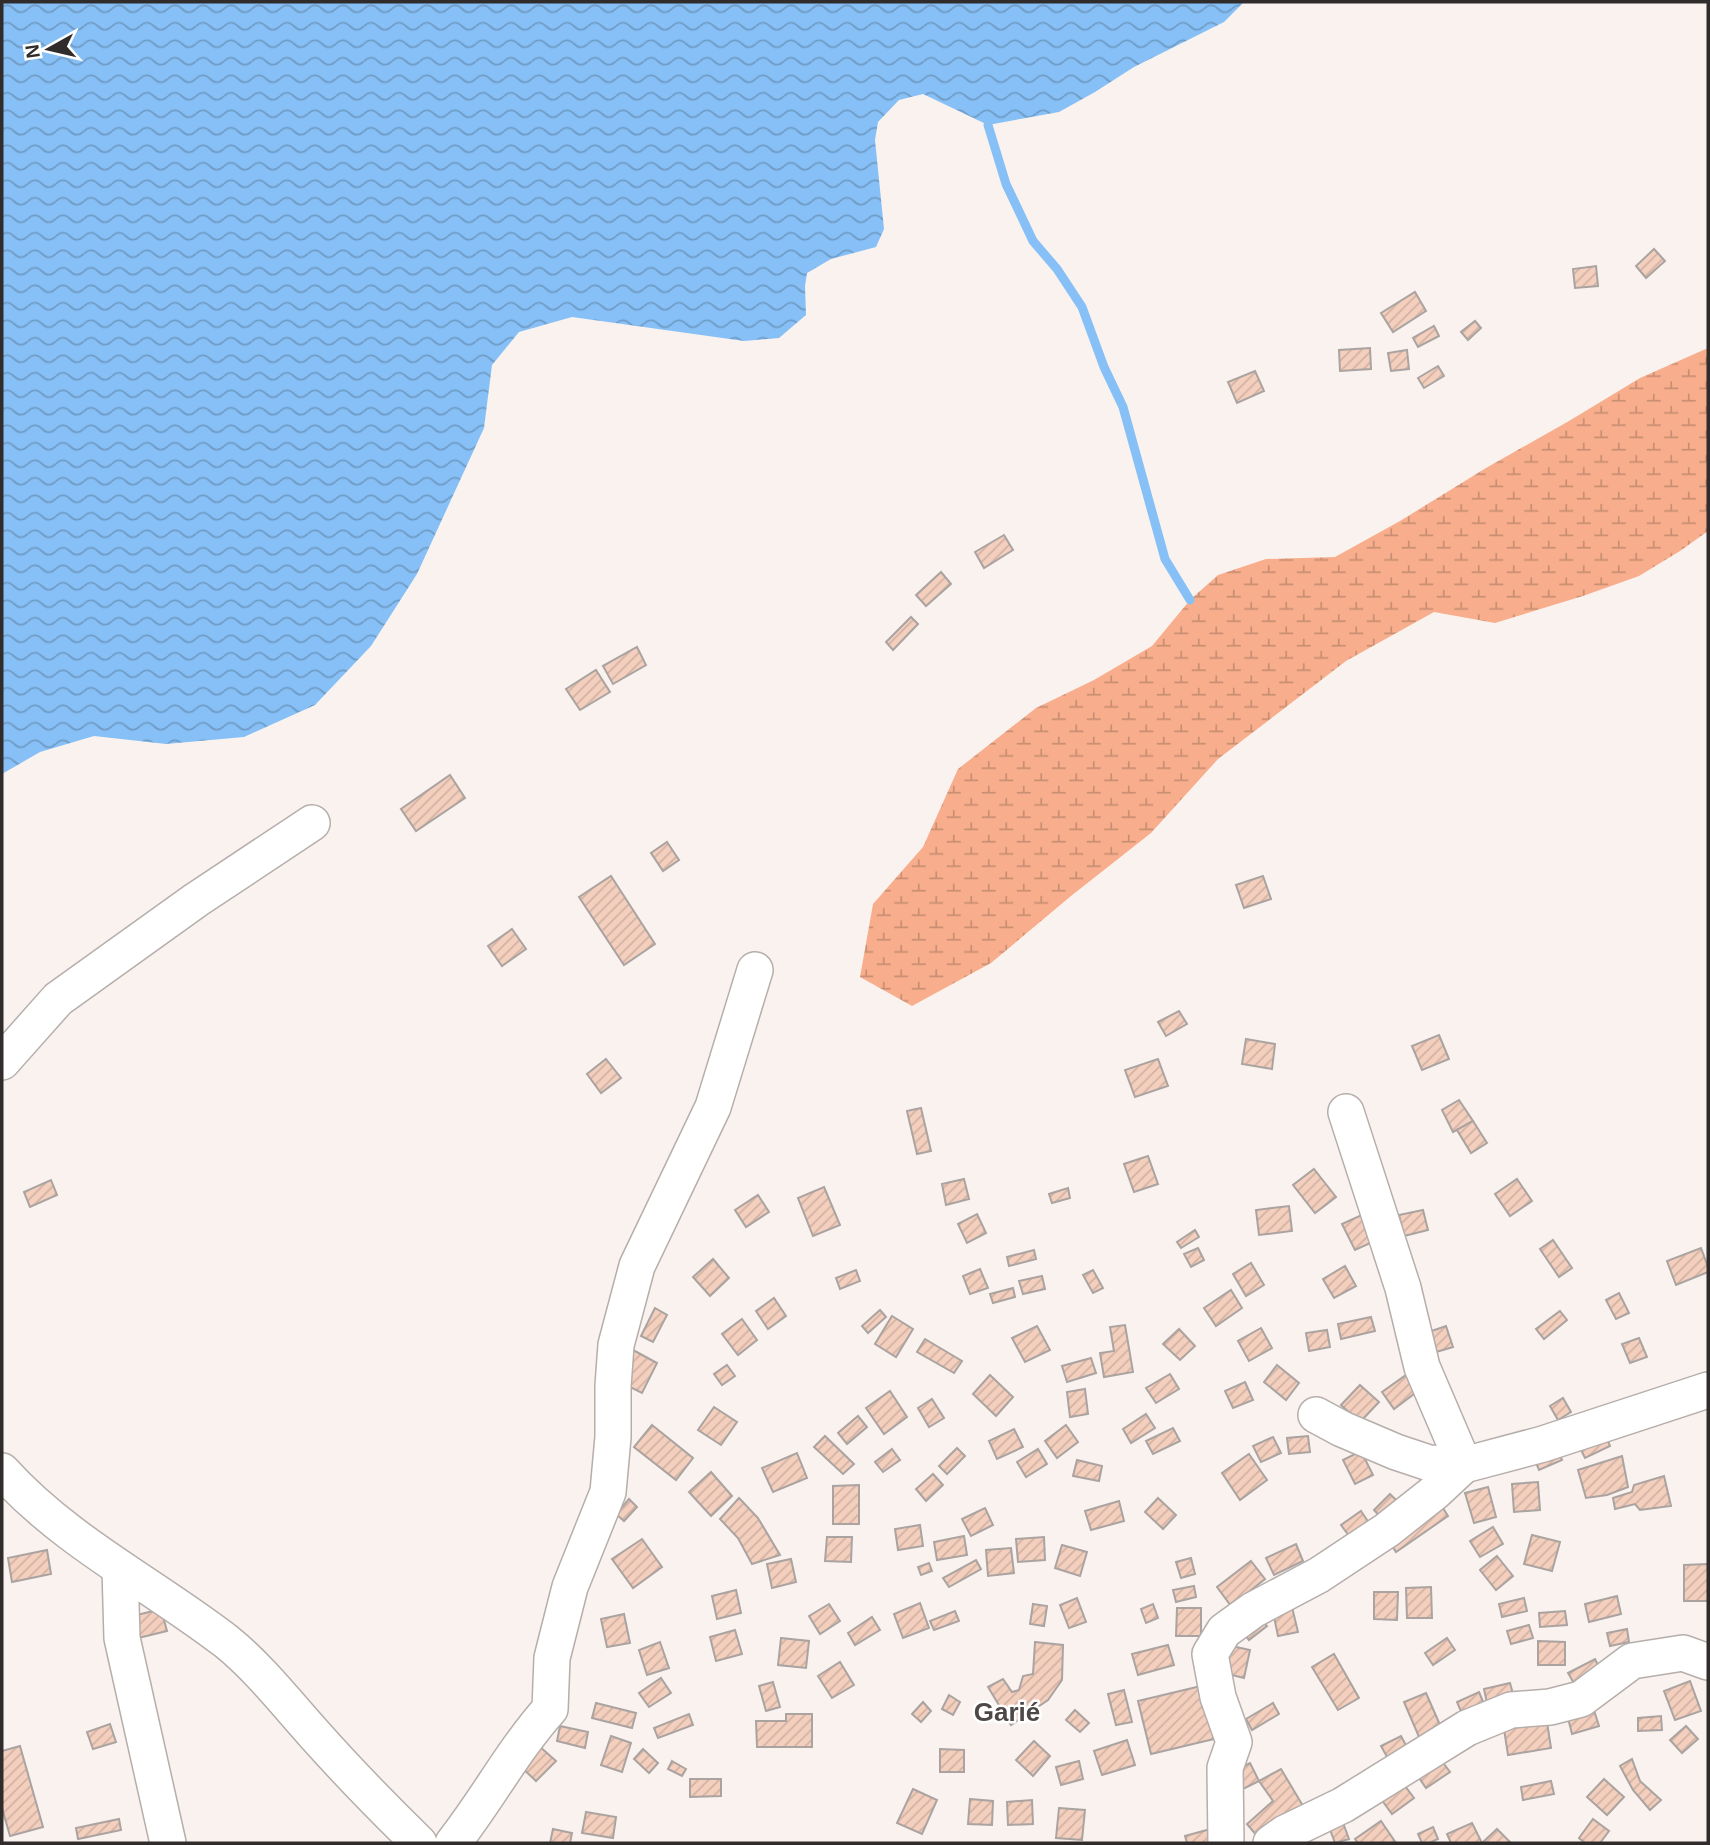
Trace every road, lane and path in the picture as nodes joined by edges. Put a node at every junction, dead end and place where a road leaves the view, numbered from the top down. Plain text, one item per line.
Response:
1 (312, 823) dead end
2 (755, 970) dead end
3 (2, 1062) edge
4 (1346, 1111) dead end
5 (1706, 1396) edge
6 (1316, 1415) dead end
7 (1464, 1465) junction
8 (2, 1471) edge
9 (120, 1569) junction
10 (1708, 1662) edge
11 (168, 1843) edge
12 (419, 1843) edge
13 (453, 1843) edge
14 (1226, 1843) edge
15 (1271, 1843) edge

1 - 3 street
2 - 13 street
4 - 7 street
5 - 7 street
6 - 7 street
7 - 14 street
8 - 9 street
9 - 11 street
9 - 12 street
10 - 15 street

